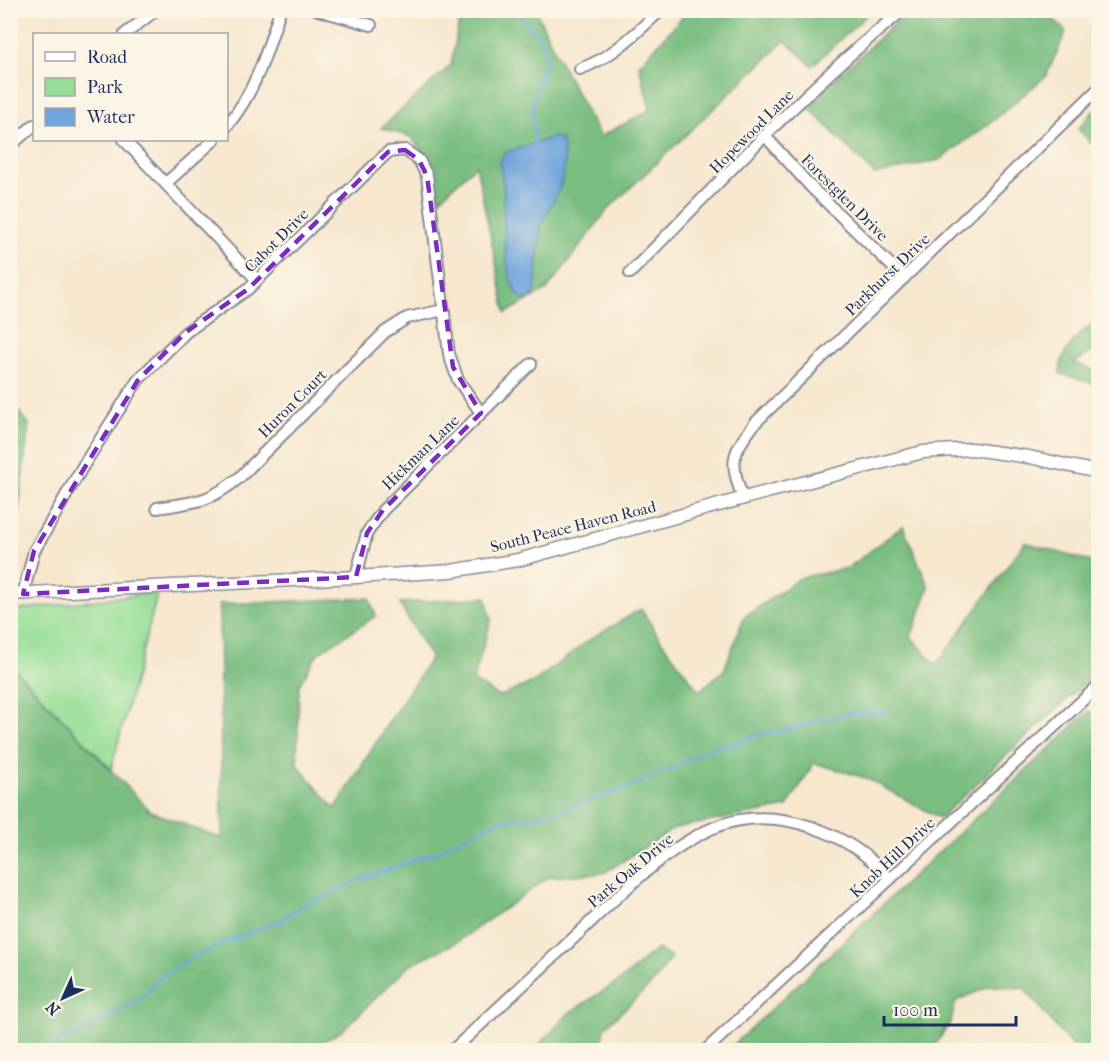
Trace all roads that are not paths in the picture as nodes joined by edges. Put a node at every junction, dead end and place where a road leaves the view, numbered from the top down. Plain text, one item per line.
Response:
1 (156, 10) edge
2 (280, 10) edge
3 (318, 10) edge
4 (661, 10) edge
5 (897, 15) dead end
6 (371, 25) dead end
7 (126, 33) edge
8 (580, 69) dead end
9 (1098, 89) edge
10 (228, 125) edge
11 (33, 126) edge
12 (765, 136) junction
13 (125, 141) edge
14 (213, 141) edge
15 (10, 147) edge
16 (166, 183) junction
17 (630, 273) dead end
18 (904, 278) junction
19 (257, 280) junction
20 (444, 310) junction
21 (531, 364) dead end
22 (481, 413) junction
23 (1098, 472) edge
24 (743, 499) junction
25 (157, 508) dead end
26 (356, 577) junction
27 (17, 594) edge
28 (1098, 686) edge
29 (890, 879) junction
30 (453, 1050) edge
31 (706, 1050) edge

1 - 7 street
2 - 10 street
3 - 6 street
4 - 8 street
5 - 12 street, Hopewood Lane
9 - 18 street, Parkhurst Drive
11 - 15 street
12 - 17 street, Hopewood Lane
12 - 18 street, Forestglen Drive
13 - 16 street
14 - 16 street
16 - 19 street
18 - 24 street, Parkhurst Drive
19 - 20 street, Cabot Drive
19 - 27 street, Cabot Drive
20 - 22 street, Cabot Drive
20 - 25 street, Huron Court
21 - 22 street, Hickman Lane
22 - 26 street, Hickman Lane
23 - 24 main road, South Peace Haven Road
24 - 26 main road, South Peace Haven Road
26 - 27 main road, South Peace Haven Road
28 - 29 street, Knob Hill Drive
29 - 30 street, Park Oak Drive
29 - 31 street, Knob Hill Drive

